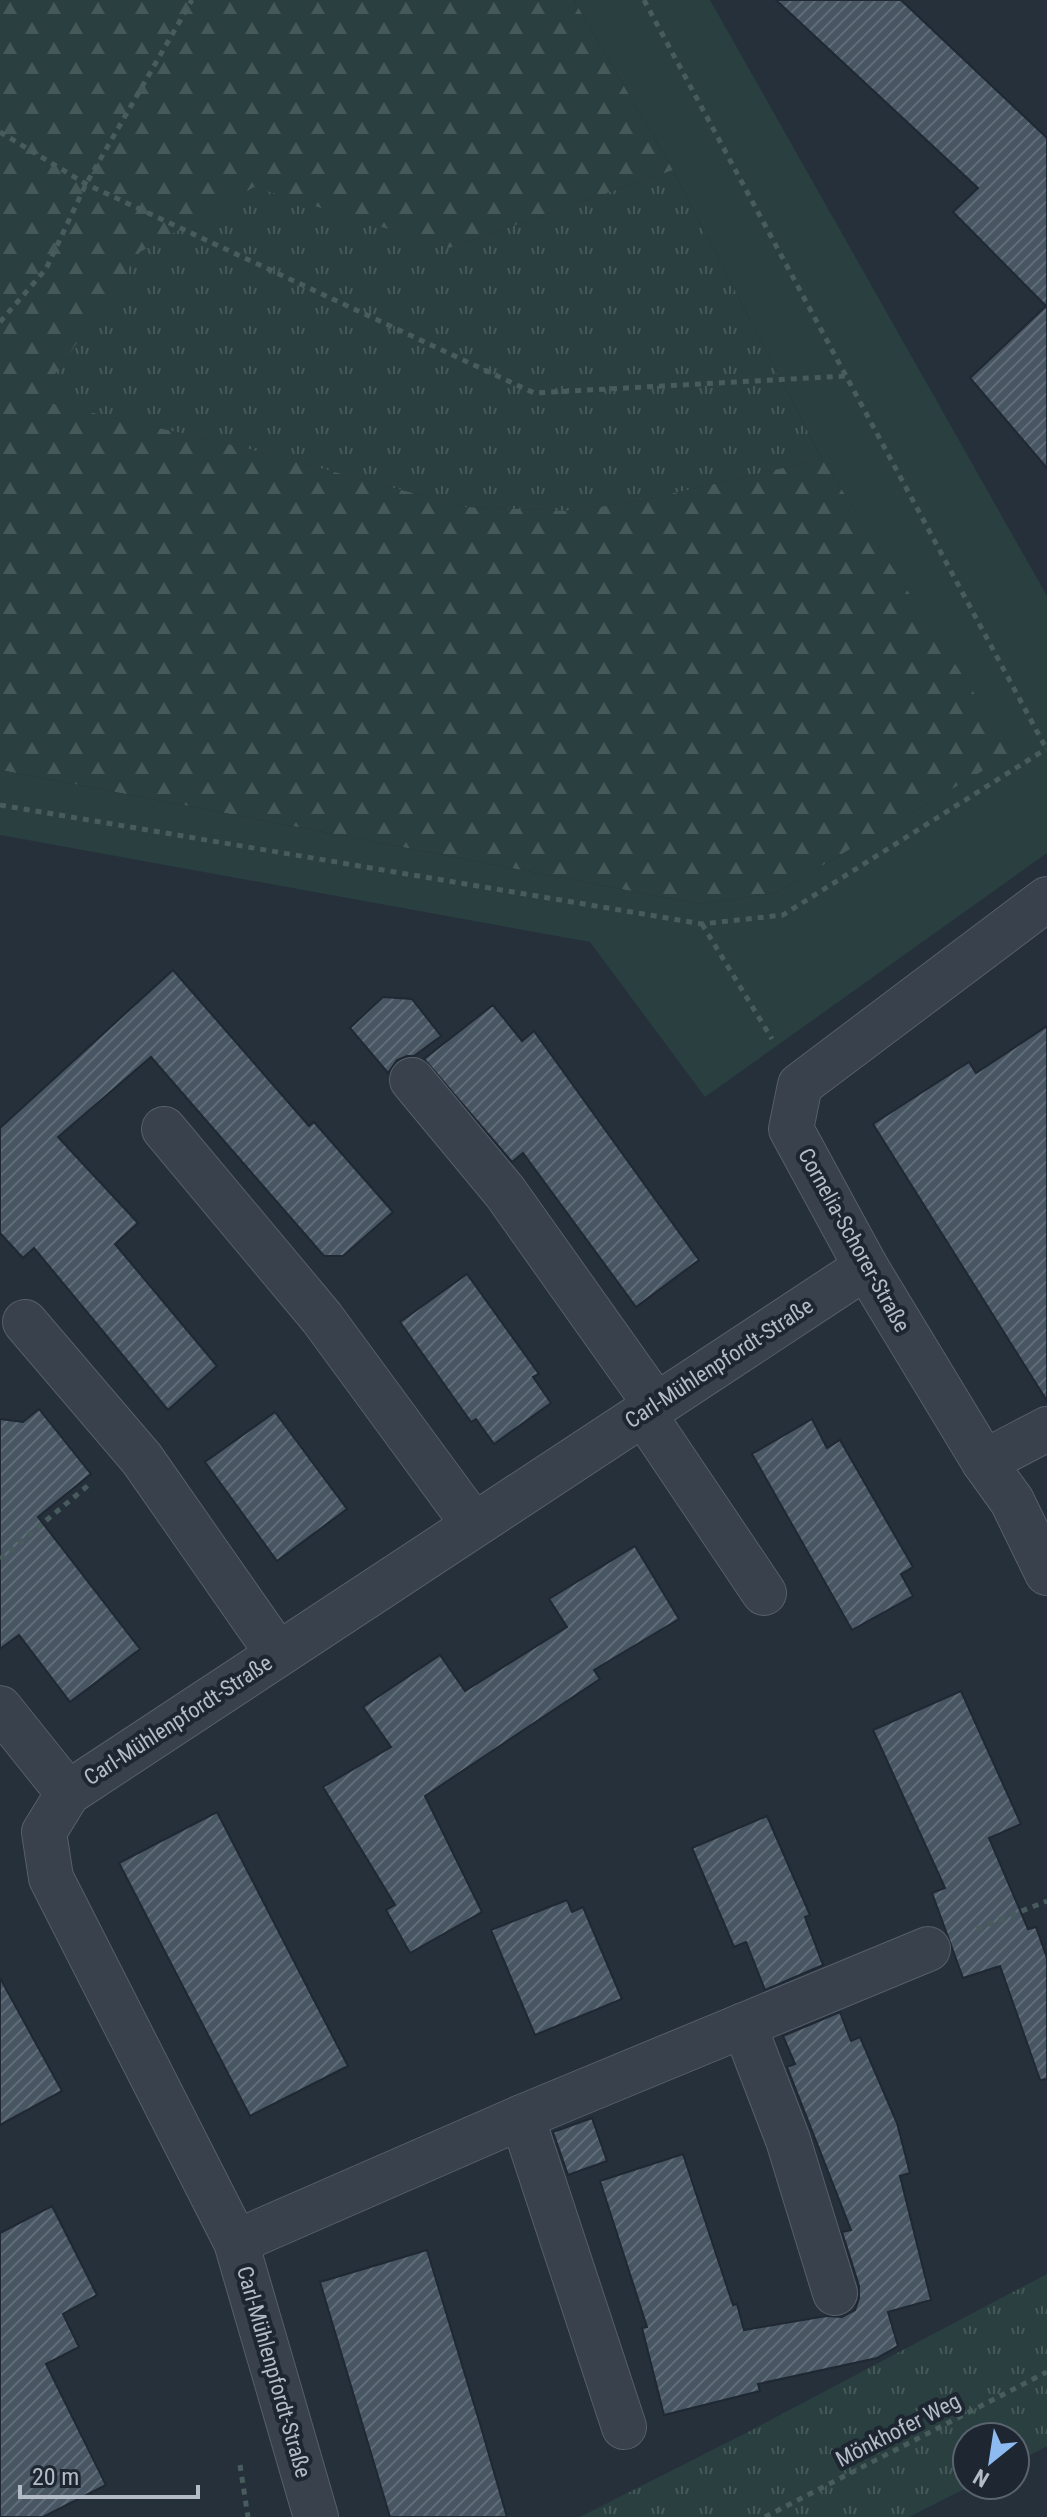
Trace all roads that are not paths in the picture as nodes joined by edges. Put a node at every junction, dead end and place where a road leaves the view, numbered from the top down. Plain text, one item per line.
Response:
1 (1047, 899) edge
2 (412, 1080) dead end
3 (164, 1129) dead end
4 (866, 1267) junction
5 (25, 1322) dead end
6 (650, 1409) junction
7 (1047, 1429) edge
8 (984, 1462) junction
9 (474, 1525) junction
10 (1047, 1573) edge
11 (764, 1593) dead end
12 (278, 1654) junction
13 (0, 1708) edge
14 (68, 1793) junction
15 (928, 1949) road end
16 (744, 2025) junction
17 (522, 2117) junction
18 (236, 2242) junction
19 (835, 2293) dead end
20 (624, 2427) dead end
21 (316, 2517) edge

1 - 4 street, Cornelia-Schorer-Straße
2 - 6 street
3 - 9 street
4 - 6 street, Carl-Mühlenpfordt-Straße
4 - 8 street, Cornelia-Schorer-Straße
5 - 12 street
6 - 9 street, Carl-Mühlenpfordt-Straße
6 - 11 street
7 - 8 street
8 - 10 street, Cornelia-Schorer-Straße
9 - 12 street, Carl-Mühlenpfordt-Straße
12 - 14 street, Carl-Mühlenpfordt-Straße
13 - 14 street
14 - 18 street, Carl-Mühlenpfordt-Straße
15 - 16 street
16 - 17 street
16 - 19 street
17 - 18 street
17 - 20 street
18 - 21 street, Carl-Mühlenpfordt-Straße

